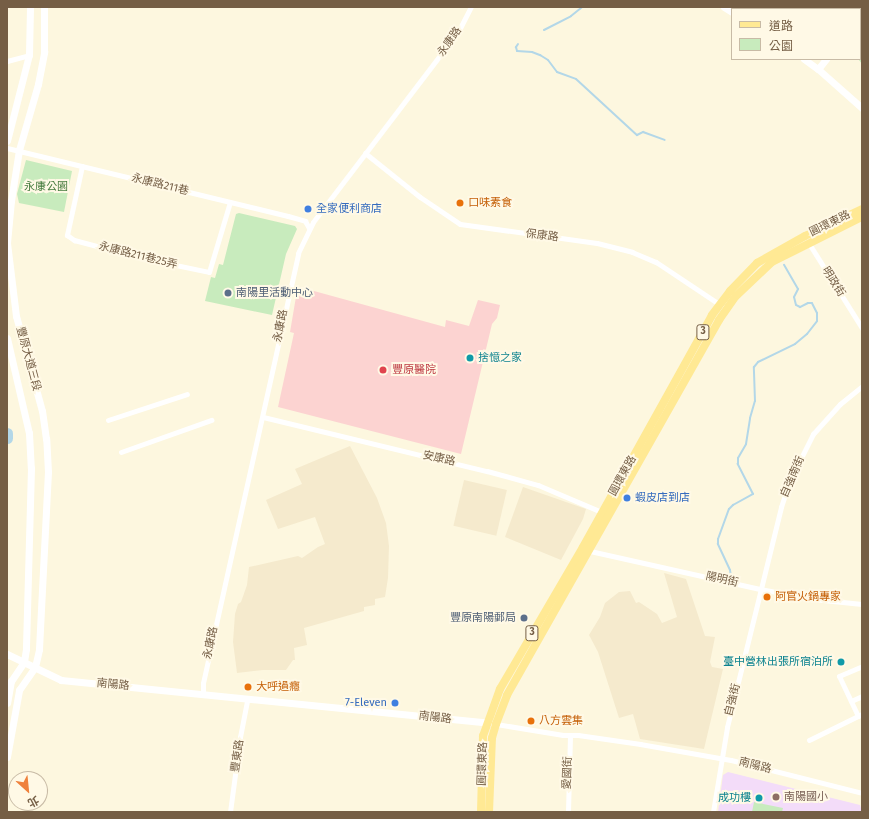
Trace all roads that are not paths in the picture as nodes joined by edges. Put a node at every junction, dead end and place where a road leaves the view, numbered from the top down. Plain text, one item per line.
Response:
1 (30, 7) edge
2 (44, 7) edge
3 (471, 7) edge
4 (29, 55) junction
5 (805, 60) edge
6 (825, 60) edge
7 (7, 61) edge
8 (818, 69) junction
9 (862, 108) edge
10 (7, 141) edge
11 (7, 148) edge
12 (19, 150) junction
13 (365, 154) junction
14 (82, 166) junction
15 (230, 202) junction
16 (862, 208) edge
17 (862, 217) edge
18 (310, 228) junction
19 (807, 239) junction
20 (723, 306) junction
21 (862, 328) edge
22 (7, 338) edge
23 (862, 386) edge
24 (187, 394) dead end
25 (263, 417) junction
26 (108, 420) dead end
27 (211, 420) dead end
28 (120, 452) dead end
29 (606, 514) junction
30 (586, 549) junction
31 (760, 589) junction
32 (862, 604) edge
33 (8, 654) edge
34 (24, 662) junction
35 (862, 666) edge
36 (35, 667) junction
37 (9, 682) edge
38 (203, 695) junction
39 (862, 696) edge
40 (247, 700) junction
41 (851, 701) junction
42 (7, 703) edge
43 (860, 715) edge
44 (491, 723) junction
45 (570, 735) junction
46 (809, 740) dead end
47 (7, 758) edge
48 (720, 759) junction
49 (862, 793) edge
50 (230, 812) edge
51 (481, 812) edge
52 (489, 812) edge
53 (568, 812) edge
54 (713, 812) edge

1 - 4 street
2 - 12 street, 豐原大道三段
3 - 13 street, 永康路
4 - 7 street
4 - 10 street
5 - 8 street
6 - 8 street
8 - 9 street
11 - 12 street, 永康路211巷
12 - 14 street, 永康路211巷
12 - 36 street, 豐原大道三段
13 - 18 street, 永康路
13 - 20 street, 保康路
14 - 15 street, 永康路211巷
14 - 15 street, 永康路211巷25弄
15 - 18 street, 永康路211巷
16 - 19 main road, 圓環東路 / 3
17 - 19 main road, 圓環東路 / 3
18 - 25 street, 永康路
19 - 20 main road, 圓環東路 / 3
19 - 21 street, 明政街
20 - 29 main road, 圓環東路 / 3
22 - 34 street, 豐原大道三段
23 - 31 street, 自強南街
24 - 26 street
25 - 29 street, 安康路
25 - 38 street, 永康路
27 - 28 street
29 - 30 main road, 圓環東路 / 3
30 - 31 street, 陽明街
30 - 44 main road, 圓環東路 / 3
31 - 32 street, 陽明街
31 - 48 street, 自強街
33 - 34 street, 南陽路
34 - 36 street, 南陽路
34 - 37 street
35 - 41 street
36 - 38 street, 南陽路
36 - 47 street
37 - 42 street
38 - 40 street, 南陽路
39 - 41 street
40 - 44 street, 南陽路
40 - 50 street, 豐東路
41 - 43 street
43 - 46 street
44 - 45 street, 南陽路
44 - 51 main road, 圓環東路 / 3
44 - 52 main road, 圓環東路 / 3
45 - 48 street, 南陽路
45 - 53 street, 愛國街
48 - 49 street, 南陽路
48 - 54 street, 自強街

